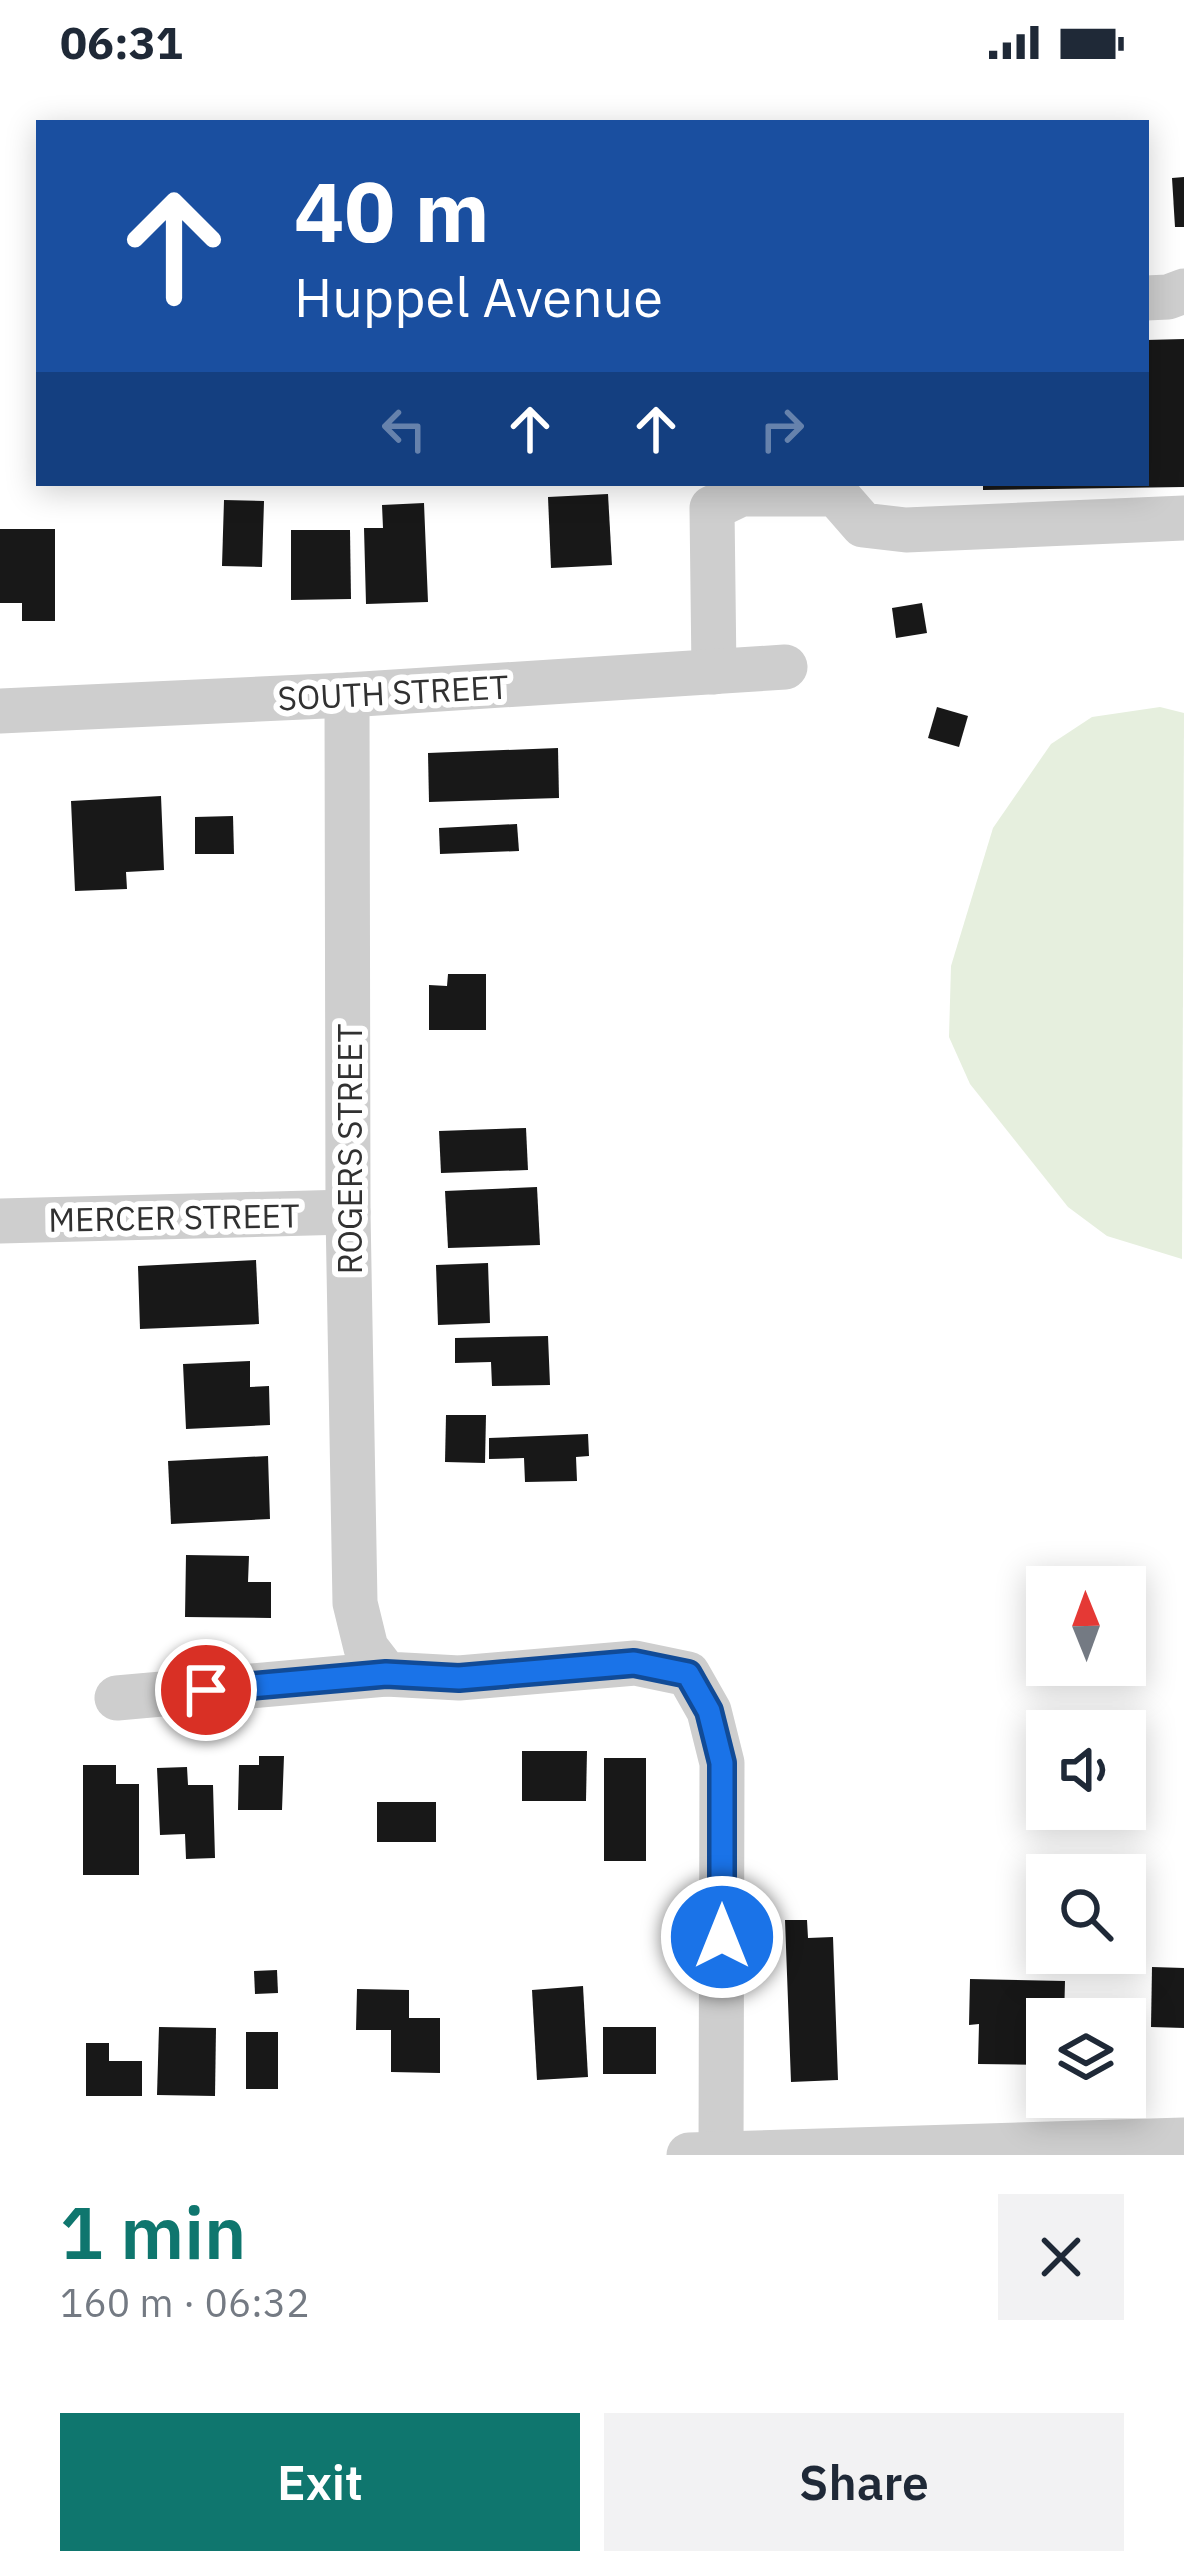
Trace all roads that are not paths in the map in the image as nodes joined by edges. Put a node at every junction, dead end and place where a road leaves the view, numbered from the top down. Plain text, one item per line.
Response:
1 (1184, 291) edge
2 (1149, 298) edge
3 (1184, 518) edge
4 (785, 667) dead end
5 (713, 672) junction
6 (347, 695) junction
7 (0, 710) edge
8 (348, 1212) junction
9 (0, 1221) edge
10 (386, 1674) junction
11 (117, 1698) dead end
12 (1184, 2140) edge
13 (710, 2154) edge

1 - 2 street
3 - 5 street
4 - 5 street, SOUTH STREET
5 - 6 street, SOUTH STREET
6 - 7 street, SOUTH STREET
6 - 8 street, ROGERS STREET
8 - 9 street, MERCER STREET
8 - 10 street, ROGERS STREET
10 - 11 street
10 - 13 street
12 - 13 street

